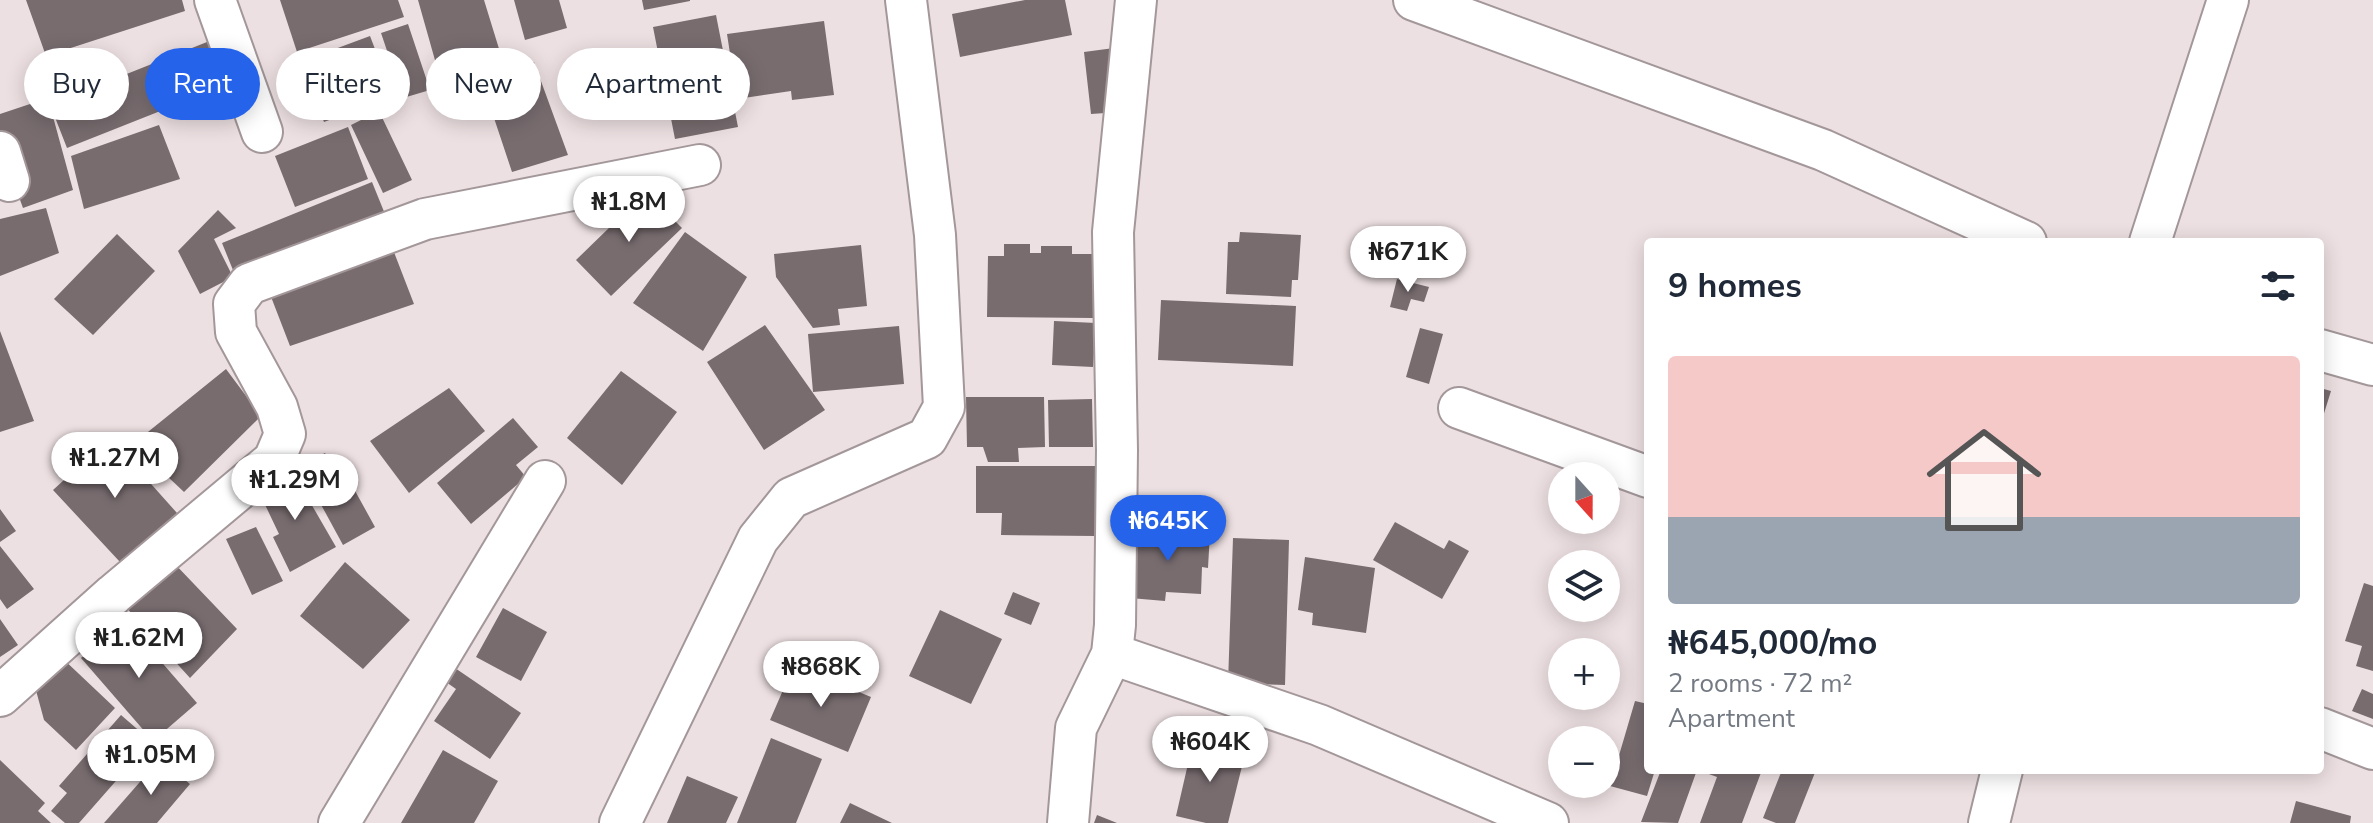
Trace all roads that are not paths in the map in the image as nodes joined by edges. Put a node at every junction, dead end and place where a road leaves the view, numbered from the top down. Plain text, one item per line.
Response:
1 (215, 0) edge
2 (906, 0) edge
3 (1136, 0) edge
4 (1414, 0) edge
5 (2228, 0) edge
6 (262, 132) dead end
7 (700, 165) dead end
8 (2017, 238) edge
9 (2151, 238) edge
10 (2324, 351) edge
11 (2373, 365) edge
12 (1459, 408) dead end
13 (1644, 476) edge
14 (545, 481) dead end
15 (1112, 654) junction
16 (0, 696) edge
17 (2324, 730) edge
18 (2373, 749) edge
19 (2001, 774) edge
20 (339, 823) edge
21 (620, 823) edge
22 (1068, 823) edge
23 (1548, 823) edge
24 (1989, 823) edge

1 - 6 street
2 - 21 street
3 - 15 street
4 - 8 street
5 - 9 street
7 - 16 street
10 - 11 street
12 - 13 street
14 - 20 street
15 - 22 street
15 - 23 street
17 - 18 street
19 - 24 street

